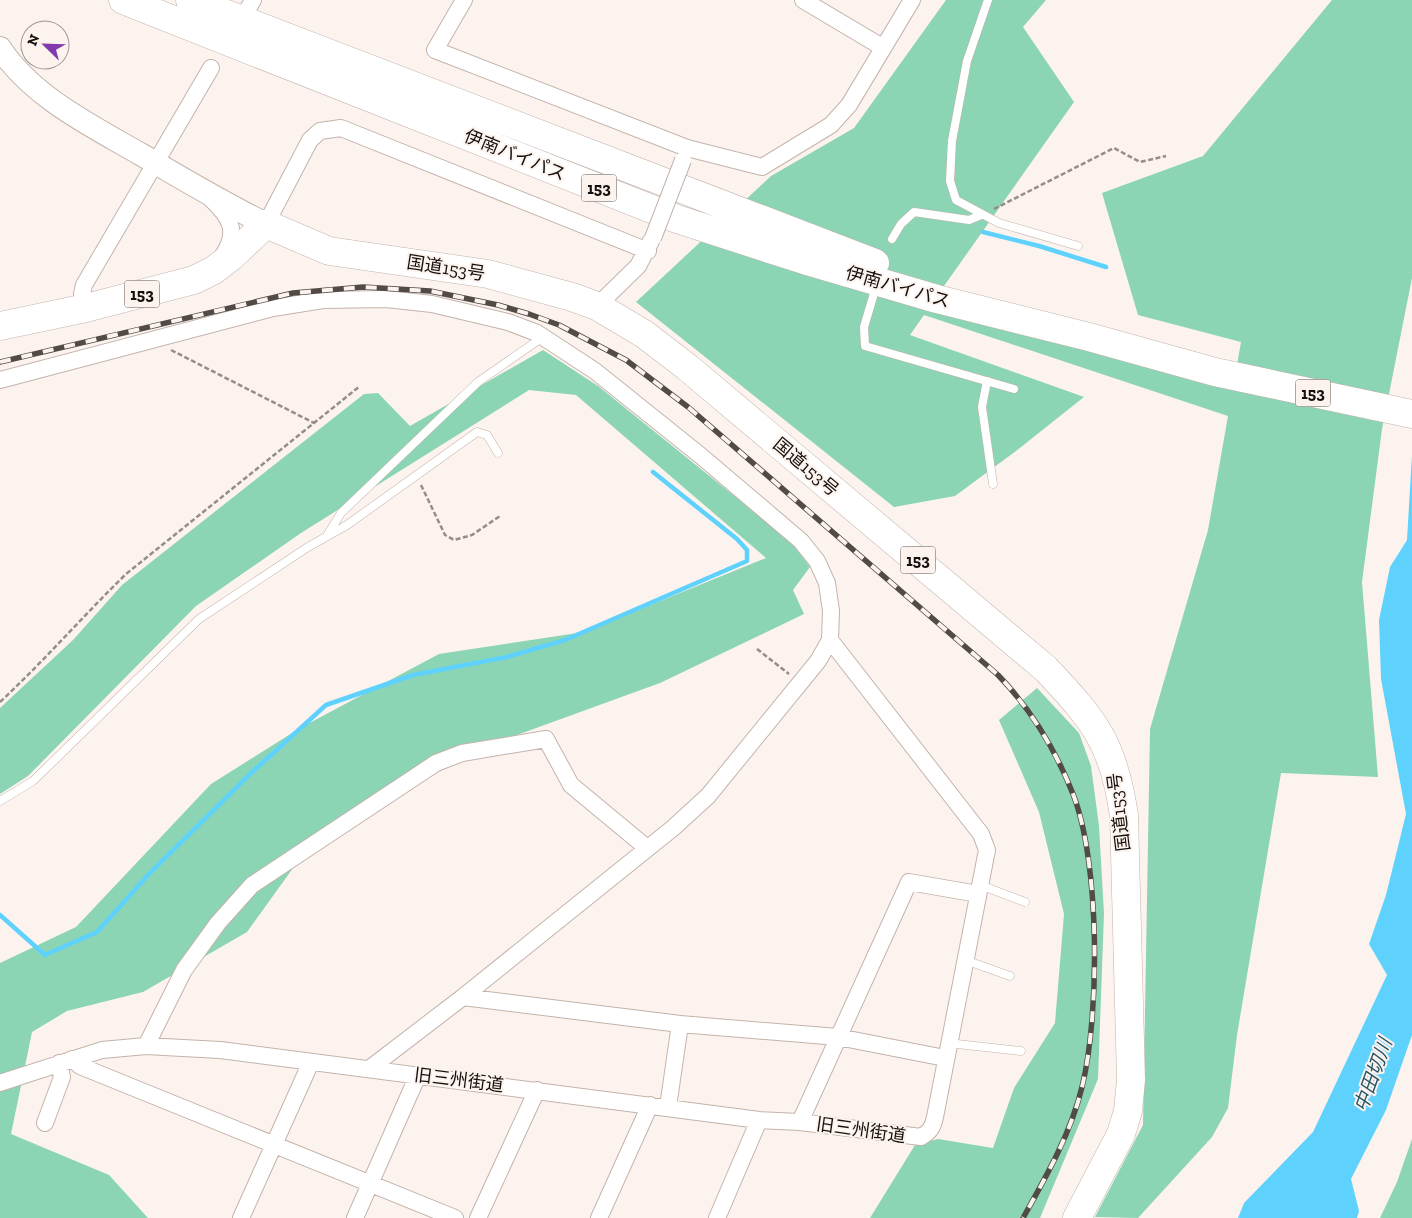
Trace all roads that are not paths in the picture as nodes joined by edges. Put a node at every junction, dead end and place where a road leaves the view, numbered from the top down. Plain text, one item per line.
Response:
1 (122, 0) edge
2 (190, 0) edge
3 (464, 0) edge
4 (803, 0) edge
5 (912, 0) edge
6 (988, 0) edge
7 (247, 10) edge
8 (882, 47) junction
9 (0, 48) edge
10 (211, 68) dead end
11 (685, 154) junction
12 (155, 163) junction
13 (200, 190) junction
14 (981, 215) junction
15 (266, 224) junction
16 (892, 239) dead end
17 (650, 244) junction
18 (1078, 246) dead end
19 (214, 270) junction
20 (875, 290) dead end
21 (597, 306) junction
22 (86, 308) junction
23 (0, 326) edge
24 (543, 337) junction
25 (1089, 337) junction
26 (0, 380) edge
27 (987, 381) junction
28 (1014, 388) dead end
29 (1412, 414) edge
30 (498, 452) dead end
31 (993, 484) dead end
32 (326, 537) junction
33 (830, 640) junction
34 (0, 801) edge
35 (647, 848) junction
36 (979, 890) junction
37 (1025, 902) dead end
38 (965, 960) junction
39 (1010, 976) dead end
40 (463, 997) junction
41 (680, 1024) junction
42 (838, 1038) junction
43 (146, 1046) junction
44 (947, 1051) junction
45 (1021, 1051) dead end
46 (66, 1061) junction
47 (311, 1062) junction
48 (370, 1068) junction
49 (418, 1075) junction
50 (0, 1084) edge
51 (537, 1090) junction
52 (650, 1105) junction
53 (668, 1107) junction
54 (759, 1120) junction
55 (800, 1122) junction
56 (45, 1123) dead end
57 (274, 1146) junction
58 (370, 1185) junction
59 (241, 1218) edge
60 (355, 1218) edge
61 (455, 1218) edge
62 (478, 1218) edge
63 (599, 1218) edge
64 (716, 1218) edge
65 (1077, 1218) edge

1 - 25 highway, 伊南バイパス / 153
2 - 7 highway, 伊南バイパス / 153
3 - 11 street
4 - 8 street
5 - 8 street
6 - 14 lane
7 - 25 highway, 伊南バイパス / 153
8 - 11 street
9 - 12 street
10 - 12 street
11 - 17 street, bridge
12 - 13 street
12 - 22 street
13 - 15 street
13 - 19 street
14 - 16 lane
14 - 18 lane
15 - 17 street
15 - 19 highway, 153
15 - 21 highway, 国道153号 / 153
17 - 21 street
19 - 22 highway, 153
20 - 27 lane
21 - 65 highway, 国道153号 / 153
22 - 23 highway, 153
24 - 26 street
24 - 32 lane
24 - 33 street
25 - 29 highway, 伊南バイパス / 153
27 - 28 lane
27 - 31 lane
30 - 32 lane
32 - 34 lane
33 - 35 street
33 - 36 street
35 - 40 street
35 - 43 street
36 - 37 lane
36 - 38 street
36 - 42 street
38 - 39 lane
38 - 44 street
40 - 41 street
40 - 48 street
41 - 42 street
41 - 53 street
42 - 44 street
42 - 55 street
43 - 46 street, 旧三州街道
43 - 47 street, 旧三州街道
44 - 45 lane
44 - 55 street, 旧三州街道
46 - 50 street, 旧三州街道
46 - 56 street
46 - 57 street
47 - 48 street, 旧三州街道
47 - 57 street
48 - 49 street, 旧三州街道
49 - 51 street, 旧三州街道
49 - 58 street
51 - 52 street, 旧三州街道
51 - 62 street
52 - 53 street, 旧三州街道
52 - 63 street
53 - 54 street, 旧三州街道
54 - 55 street, 旧三州街道
54 - 64 street
57 - 58 street
57 - 59 street
58 - 60 street
58 - 61 street

